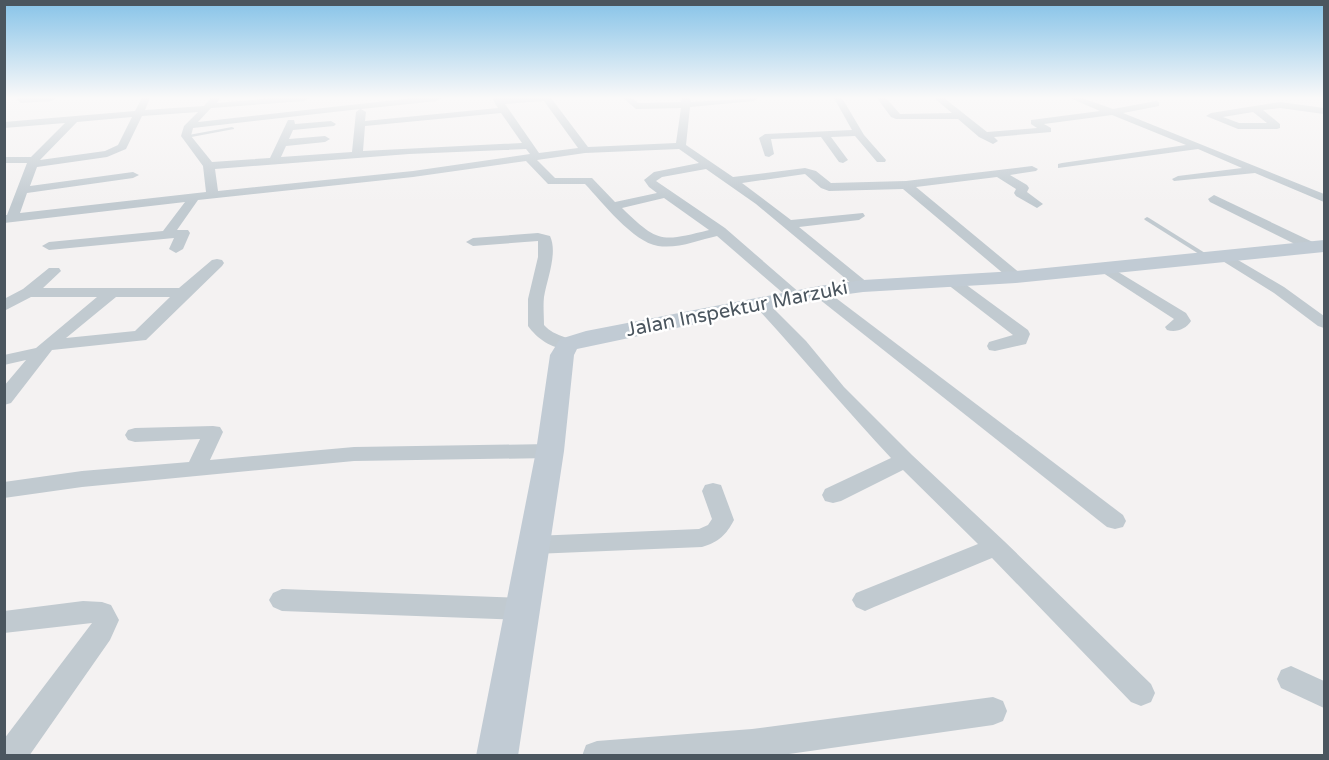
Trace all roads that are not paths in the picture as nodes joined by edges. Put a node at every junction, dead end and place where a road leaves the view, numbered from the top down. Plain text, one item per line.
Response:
1 (60, 133) edge
2 (128, 133) edge
3 (189, 133) edge
4 (286, 133) edge
5 (359, 133) edge
6 (519, 133) edge
7 (573, 133) edge
8 (682, 133) edge
9 (817, 133) edge
10 (824, 133) edge
11 (858, 133) edge
12 (1003, 133) edge
13 (1168, 133) edge
14 (983, 135) joint
15 (325, 140) dead end
16 (282, 143) junction
17 (681, 146) junction
18 (999, 146) dead end
19 (1200, 146) junction
20 (585, 150) junction
21 (532, 154) junction
22 (768, 154) dead end
23 (357, 156) junction
24 (4, 159) edge
25 (843, 160) dead end
26 (881, 160) dead end
27 (34, 162) junction
28 (274, 162) junction
29 (709, 165) junction
30 (209, 166) junction
31 (1062, 166) dead end
32 (1032, 169) dead end
33 (1258, 170) junction
34 (999, 173) junction
35 (133, 175) dead end
36 (1178, 179) dead end
37 (731, 181) junction
38 (906, 185) junction
39 (24, 190) junction
40 (212, 194) junction
41 (668, 194) junction
42 (195, 196) junction
43 (1324, 198) edge
44 (1214, 199) dead end
45 (1037, 204) dead end
46 (612, 206) junction
47 (859, 216) dead end
48 (8, 218) edge
49 (1147, 219) dead end
50 (788, 224) junction
51 (720, 231) junction
52 (168, 233) junction
53 (473, 242) dead end
54 (49, 246) dead end
55 (1318, 247) edge
56 (176, 249) dead end
57 (1217, 257) junction
58 (217, 263) dead end
59 (1105, 268) junction
60 (54, 271) dead end
61 (1017, 278) junction
62 (952, 281) junction
63 (863, 286) junction
64 (28, 292) junction
65 (113, 292) junction
66 (183, 293) junction
67 (807, 294) junction
68 (761, 304) junction
69 (4, 306) edge
70 (1324, 323) edge
71 (1173, 327) dead end
72 (568, 344) junction
73 (995, 346) dead end
74 (44, 349) junction
75 (4, 360) edge
76 (4, 399) edge
77 (135, 435) dead end
78 (550, 451) junction
79 (904, 460) junction
80 (196, 468) junction
81 (4, 490) edge
82 (713, 490) dead end
83 (833, 495) dead end
84 (1114, 521) dead end
85 (534, 545) junction
86 (996, 547) junction
87 (282, 600) dead end
88 (866, 600) dead end
89 (523, 609) junction
90 (4, 622) edge
91 (1291, 679) dead end
92 (1141, 693) dead end
93 (1324, 695) edge
94 (993, 711) dead end
95 (9, 756) edge
96 (497, 756) edge
97 (597, 756) edge

1 - 27 street
2 - 27 street
3 - 30 street
4 - 16 street
5 - 23 street
6 - 21 street
7 - 20 street
8 - 17 street
9 - 22 street
10 - 25 street
11 - 26 street
12 - 14 street
13 - 19 street
14 - 18 street
15 - 16 street
16 - 28 street
17 - 20 street
17 - 29 street
19 - 31 street
19 - 33 street
20 - 21 street
21 - 23 street
21 - 40 street
21 - 46 street
23 - 28 street
24 - 27 street
27 - 39 street
28 - 30 street
29 - 37 street
29 - 41 street
30 - 40 street
32 - 34 street
33 - 36 street
33 - 43 street
34 - 38 street
34 - 45 street
35 - 39 street
37 - 38 street
37 - 50 street
38 - 61 street
39 - 48 street
40 - 42 street
41 - 46 street
41 - 51 street
42 - 48 street
42 - 52 street
44 - 55 street
46 - 51 street
47 - 50 street
49 - 57 lane
50 - 63 street
51 - 67 street
52 - 54 street
52 - 56 street
53 - 72 street
55 - 57 street, Jalan Inspektur Marzuki
57 - 59 street, Jalan Inspektur Marzuki
57 - 70 street
58 - 66 street
59 - 61 street, Jalan Inspektur Marzuki
59 - 71 street
60 - 64 street
61 - 62 street, Jalan Inspektur Marzuki
62 - 63 street, Jalan Inspektur Marzuki
62 - 73 street
63 - 67 street, Jalan Inspektur Marzuki
64 - 65 street
64 - 69 street
65 - 66 street
65 - 74 street
66 - 74 street
67 - 68 street, Jalan Inspektur Marzuki
67 - 84 street
68 - 72 street, Jalan Inspektur Marzuki
68 - 79 street
72 - 78 street
74 - 75 street
74 - 76 street
77 - 80 street
78 - 80 street
78 - 85 street
79 - 83 street
79 - 86 street
80 - 81 street
82 - 85 street
85 - 89 street
86 - 88 street
86 - 92 street
87 - 89 street
89 - 96 street
90 - 95 street
91 - 93 street
94 - 97 street

